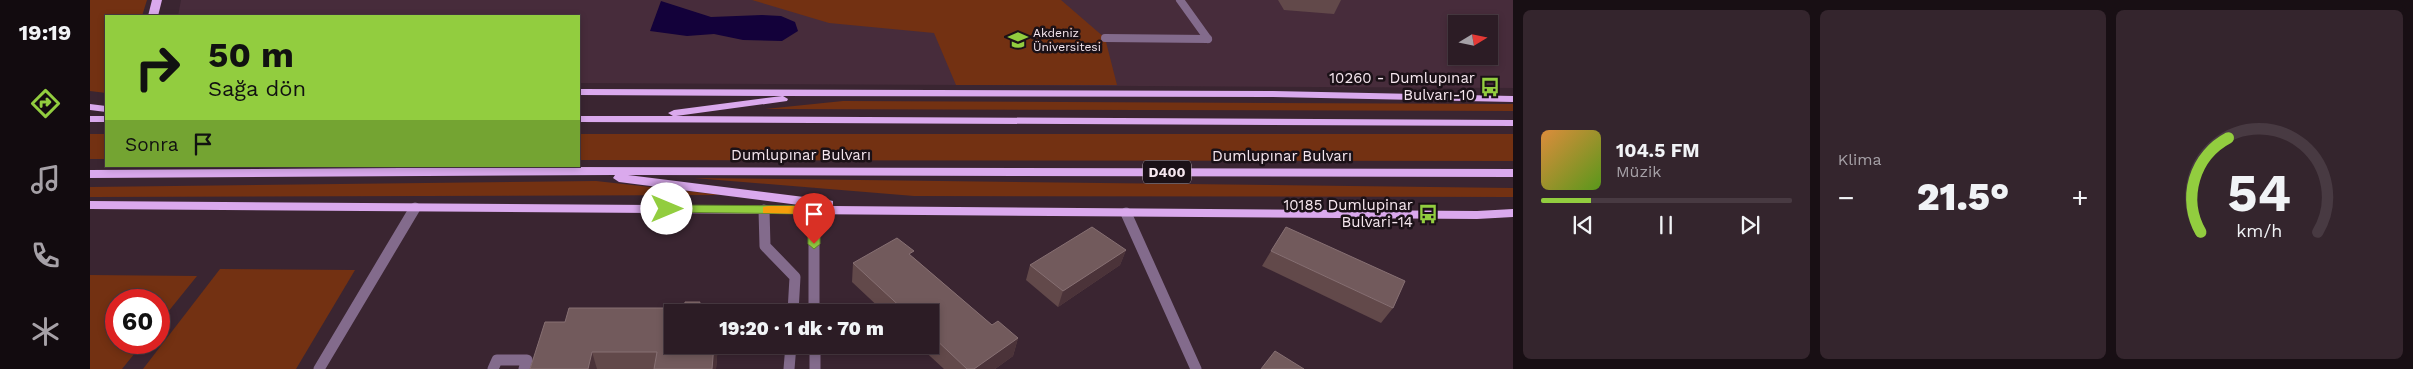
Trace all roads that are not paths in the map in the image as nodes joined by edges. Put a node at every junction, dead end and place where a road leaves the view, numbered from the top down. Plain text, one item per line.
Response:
1 (157, 0) edge
2 (1180, 0) edge
3 (153, 15) edge
4 (1105, 38) dead end
5 (580, 92) edge
6 (835, 93) junction
7 (1513, 100) edge
8 (90, 107) edge
9 (105, 109) edge
10 (90, 119) edge
11 (105, 119) edge
12 (580, 119) edge
13 (621, 119) junction
14 (1513, 123) edge
15 (566, 171) junction
16 (1513, 173) edge
17 (90, 174) edge
18 (90, 205) edge
19 (414, 208) junction
20 (764, 210) junction
21 (814, 210) junction
22 (885, 211) junction
23 (1126, 213) junction
24 (1513, 213) edge
25 (793, 304) edge
26 (814, 304) edge
27 (790, 354) edge
28 (815, 354) edge
29 (319, 369) edge
30 (493, 369) edge
31 (524, 369) edge
32 (789, 369) edge
33 (815, 369) edge
34 (1196, 369) edge

1 - 3 main road
2 - 4 street
5 - 6 main road
6 - 7 main road
6 - 13 main road
8 - 9 main road
10 - 11 main road
12 - 13 main road
13 - 14 main road
15 - 16 main road, Dumlupınar Bulvarı / D400
15 - 17 main road, Dumlupınar Bulvarı / D400
15 - 22 main road
18 - 19 main road
19 - 20 main road
19 - 29 street
20 - 21 main road
20 - 25 street
21 - 22 main road
21 - 26 street
22 - 23 main road
23 - 24 main road
23 - 34 street
27 - 32 street
28 - 33 street
30 - 31 street

